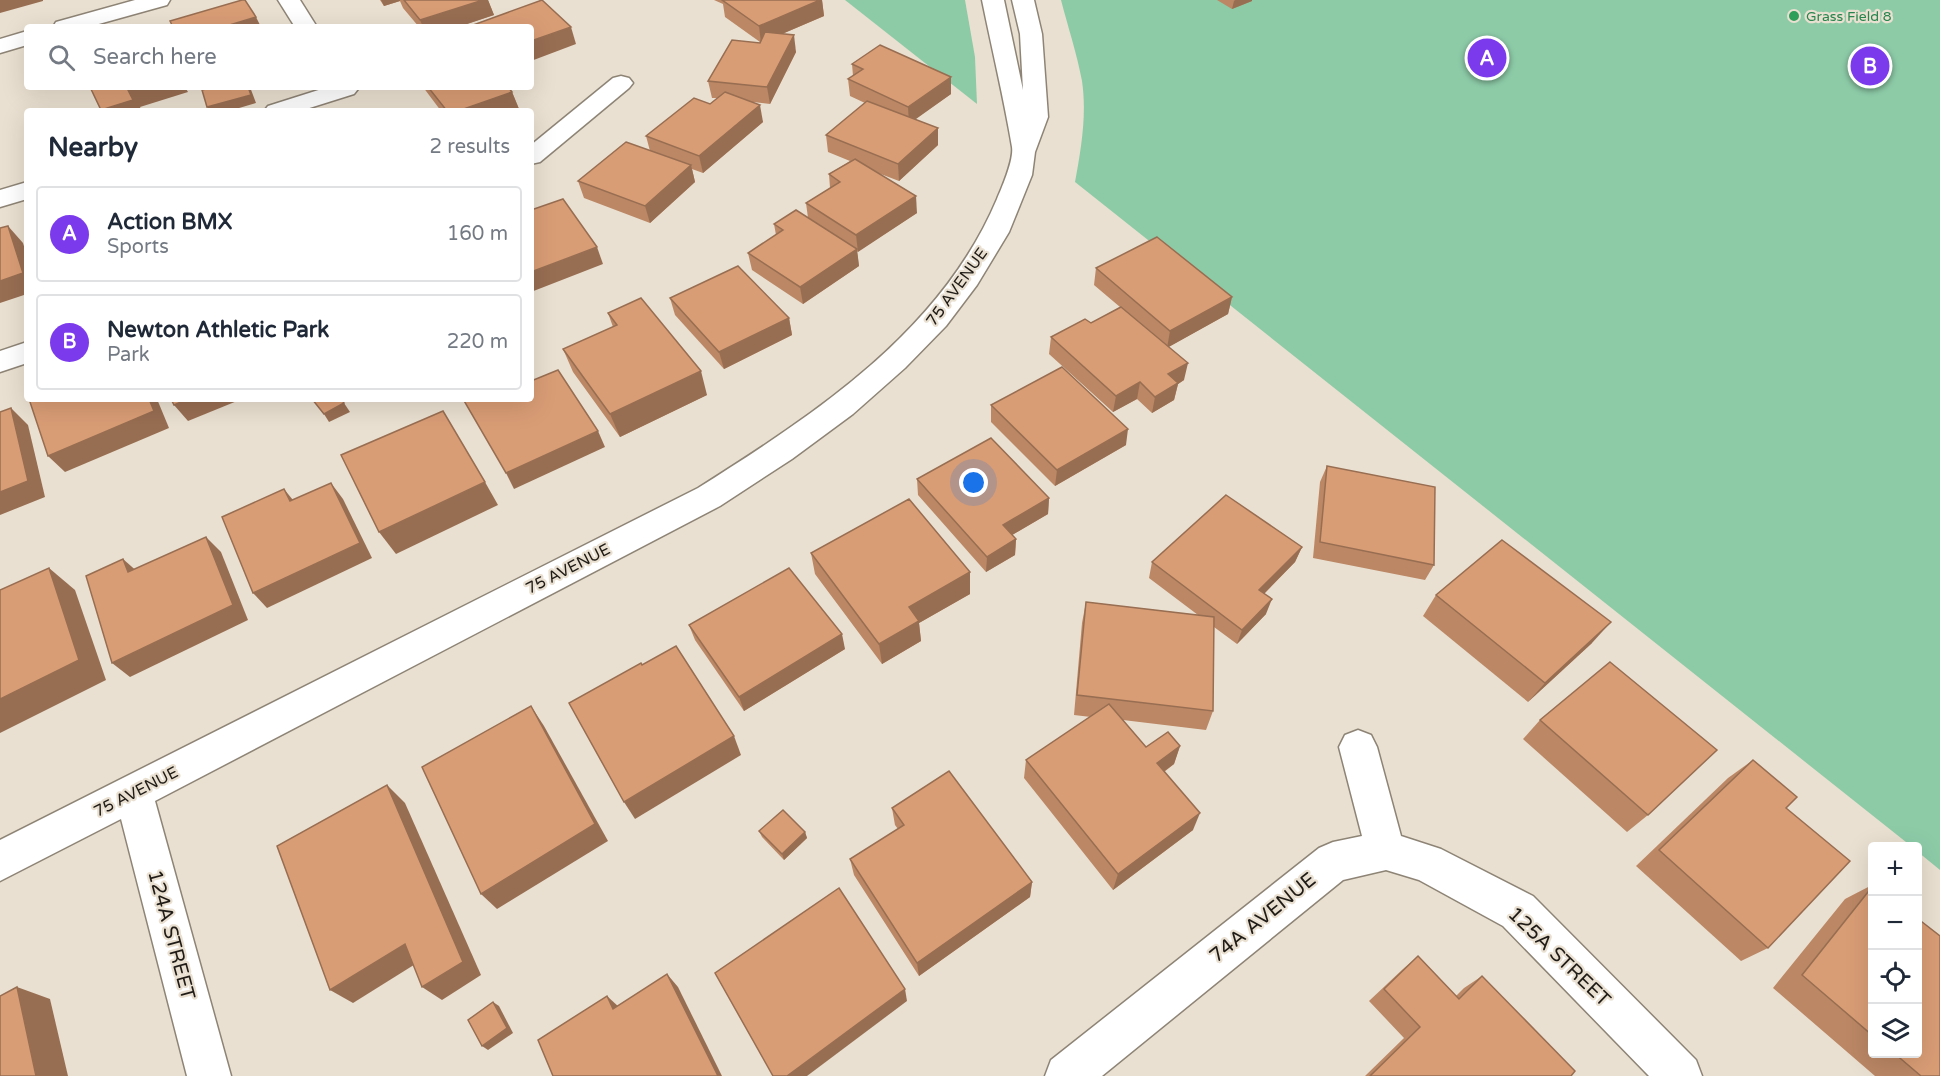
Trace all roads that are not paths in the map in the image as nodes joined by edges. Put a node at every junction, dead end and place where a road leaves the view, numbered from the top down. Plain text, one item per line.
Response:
1 (159, 0) edge
2 (289, 0) edge
3 (993, 0) edge
4 (1023, 0) edge
5 (114, 6) edge
6 (71, 24) edge
7 (304, 24) edge
8 (24, 39) edge
9 (0, 46) edge
10 (621, 83) dead end
11 (349, 93) edge
12 (288, 108) edge
13 (1023, 152) junction
14 (534, 155) edge
15 (24, 191) edge
16 (0, 199) edge
17 (24, 353) edge
18 (0, 362) edge
19 (1358, 747) dead end
20 (134, 794) junction
21 (1386, 851) junction
22 (0, 861) edge
23 (209, 1076) edge
24 (1067, 1076) edge
25 (1680, 1076) edge

1 - 5 street
2 - 7 street
3 - 13 street, 75 AVENUE
4 - 13 street, 75 AVENUE
5 - 6 street
8 - 9 street
10 - 14 street
11 - 12 street
13 - 20 street, 75 AVENUE
15 - 16 street
17 - 18 street
19 - 21 street
20 - 22 street, 75 AVENUE
20 - 23 street, 124A STREET
21 - 24 street, 74A AVENUE
21 - 25 street, 125A STREET

